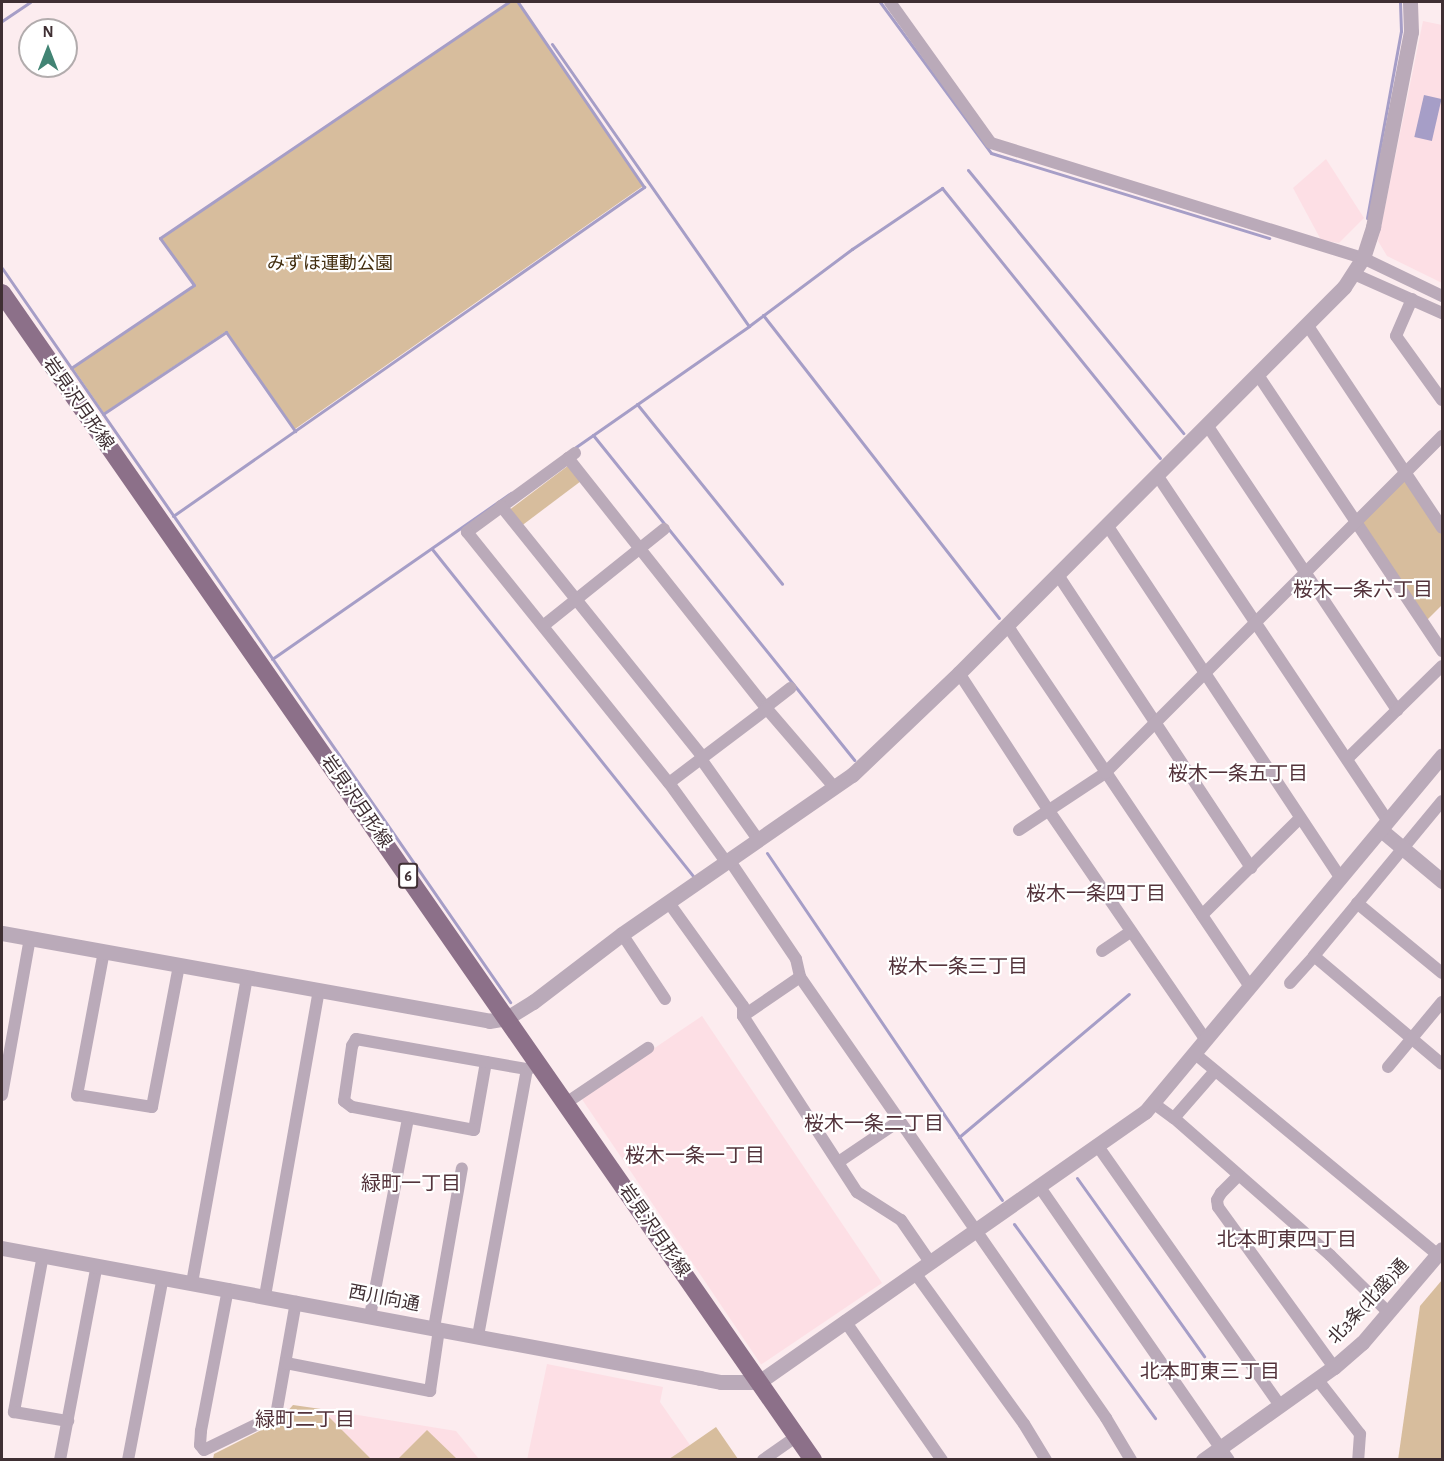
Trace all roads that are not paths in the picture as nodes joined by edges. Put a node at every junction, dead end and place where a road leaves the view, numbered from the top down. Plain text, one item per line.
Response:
1 (890, 2) edge
2 (1410, 2) edge
3 (1363, 258) junction
4 (1354, 274) junction
5 (2, 293) edge
6 (1443, 296) edge
7 (1412, 298) junction
8 (1443, 313) edge
9 (1308, 326) junction
10 (1258, 375) junction
11 (1443, 400) edge
12 (1207, 425) junction
13 (1443, 436) edge
14 (1405, 472) junction
15 (1157, 475) junction
16 (501, 506) junction
17 (1356, 522) junction
18 (1107, 525) junction
19 (1443, 528) edge
20 (664, 529) dead end
21 (640, 548) junction
22 (1307, 573) junction
23 (1058, 575) junction
24 (575, 599) junction
25 (1257, 622) junction
26 (1007, 625) junction
27 (543, 626) junction
28 (1443, 651) edge
29 (1443, 666) edge
30 (1206, 672) junction
31 (959, 673) junction
32 (790, 687) dead end
33 (767, 708) junction
34 (1397, 710) junction
35 (1156, 723) junction
36 (1443, 755) edge
37 (702, 758) junction
38 (1347, 759) junction
39 (1105, 772) junction
40 (669, 783) junction
41 (835, 788) junction
42 (1443, 801) edge
43 (1049, 811) junction
44 (1300, 818) junction
45 (1384, 825) junction
46 (1019, 830) dead end
47 (759, 841) junction
48 (1403, 847) junction
49 (728, 862) junction
50 (1251, 867) junction
51 (1341, 878) junction
52 (1443, 881) edge
53 (669, 903) junction
54 (1357, 903) junction
55 (1202, 915) junction
56 (1130, 932) junction
57 (2, 933) edge
58 (622, 934) junction
59 (30, 938) junction
60 (104, 951) junction
61 (1102, 951) dead end
62 (1314, 956) junction
63 (179, 965) junction
64 (1443, 973) edge
65 (247, 977) junction
66 (800, 977) junction
67 (1290, 983) dead end
68 (1250, 986) junction
69 (319, 991) junction
70 (666, 999) dead end
71 (1443, 1002) edge
72 (743, 1016) junction
73 (507, 1018) junction
74 (1205, 1039) junction
75 (1412, 1039) junction
76 (648, 1048) dead end
77 (1194, 1053) junction
78 (486, 1062) junction
79 (1443, 1064) edge
80 (533, 1067) junction
81 (1388, 1067) dead end
82 (1215, 1071) junction
83 (2, 1092) edge
84 (566, 1103) junction
85 (1153, 1103) junction
86 (408, 1118) junction
87 (1174, 1118) junction
88 (899, 1121) junction
89 (1097, 1145) junction
90 (840, 1161) junction
91 (462, 1168) dead end
92 (1238, 1176) junction
93 (1039, 1186) junction
94 (976, 1230) junction
95 (2, 1248) edge
96 (1440, 1252) edge
97 (43, 1255) junction
98 (930, 1262) junction
99 (97, 1265) junction
100 (915, 1273) junction
101 (163, 1277) junction
102 (192, 1283) junction
103 (228, 1289) junction
104 (265, 1296) junction
105 (296, 1302) junction
106 (1389, 1313) junction
107 (370, 1316) junction
108 (845, 1321) junction
109 (436, 1328) junction
110 (478, 1336) junction
111 (286, 1363) junction
112 (1334, 1367) junction
113 (1317, 1379) junction
114 (759, 1382) junction
115 (1280, 1405) junction
116 (68, 1421) junction
117 (797, 1436) junction
118 (1224, 1454) edge
119 (60, 1460) edge
120 (128, 1460) edge
121 (763, 1460) edge
122 (813, 1460) edge
123 (942, 1460) edge
124 (1046, 1460) edge
125 (1131, 1460) edge
126 (1203, 1460) edge
127 (1358, 1460) edge

1 - 3 street
2 - 3 street
3 - 4 street
3 - 6 street
4 - 7 street
4 - 9 street
5 - 73 main road, 岩見沢月形線 / 6
7 - 8 street
7 - 11 street
9 - 10 street
9 - 14 street
10 - 12 street
10 - 17 street
12 - 15 street
12 - 22 street
13 - 14 street
14 - 17 street
14 - 19 street
15 - 18 street
15 - 25 street
16 - 21 street
16 - 24 street
16 - 27 street
17 - 22 street
17 - 28 street
18 - 23 street
18 - 30 street
20 - 21 street
21 - 24 street
21 - 33 street
22 - 25 street
22 - 34 street
23 - 26 street
23 - 35 street
24 - 27 street
24 - 37 street
25 - 30 street
25 - 38 street
26 - 31 street
26 - 39 street
27 - 40 street
29 - 34 street
30 - 35 street
30 - 44 street
31 - 41 street
31 - 43 street
32 - 33 street
33 - 37 street
33 - 41 street
34 - 38 street
35 - 39 street
35 - 50 street
36 - 45 street
37 - 40 street
37 - 47 street
38 - 45 street
39 - 43 street
39 - 55 street
40 - 49 street
41 - 47 street
42 - 48 street
43 - 46 street
43 - 56 street
44 - 50 street
44 - 51 street
45 - 48 street
45 - 51 street
47 - 49 street
48 - 52 street
48 - 54 street
49 - 53 street
49 - 66 street
50 - 55 street
51 - 68 street
53 - 58 street
53 - 72 street
54 - 62 street
54 - 64 street
55 - 68 street
56 - 61 street
56 - 74 street
57 - 59 street
58 - 70 street
58 - 73 street
59 - 60 street
59 - 83 street
60 - 63 street
60 - 63 street
62 - 67 street
62 - 75 street
63 - 65 street
65 - 69 street
65 - 102 street
66 - 72 street
66 - 88 street
68 - 74 street
69 - 73 street
69 - 104 street
71 - 75 street
72 - 90 street
73 - 80 main road, 岩見沢月形線 / 6
74 - 77 street
75 - 79 street
75 - 81 street
76 - 84 street
77 - 82 street
77 - 85 street
78 - 80 street
78 - 86 street
78 - 86 street
80 - 84 main road, 岩見沢月形線 / 6
80 - 110 street
82 - 87 street
82 - 96 street
84 - 114 main road, 岩見沢月形線 / 6
85 - 87 street
85 - 89 street
86 - 107 street
87 - 92 street
88 - 90 street
88 - 94 street
89 - 93 street
89 - 115 street
90 - 98 street
91 - 109 street
92 - 106 street
92 - 112 street
93 - 94 street
93 - 118 street
94 - 98 street
94 - 125 street
95 - 97 street, 西川向通
96 - 106 street, 北3条(北盛)通
97 - 99 street, 西川向通
97 - 116 street
98 - 100 street
99 - 101 street, 西川向通
99 - 116 street
100 - 108 street
100 - 124 street
101 - 102 street, 西川向通
101 - 120 street
102 - 103 street, 西川向通
103 - 104 street, 西川向通
103 - 111 street
104 - 105 street, 西川向通
105 - 107 street, 西川向通
105 - 111 street
106 - 112 street, 北3条(北盛)通
107 - 109 street, 西川向通
108 - 114 street
108 - 123 street
109 - 110 street, 西川向通
109 - 111 street
110 - 114 street, 西川向通
112 - 113 street, 北3条(北盛)通
113 - 115 street, 北3条(北盛)通
113 - 127 street
114 - 117 main road, 岩見沢月形線 / 6
115 - 118 street, 北3条(北盛)通
116 - 119 street
117 - 121 street
117 - 122 main road, 岩見沢月形線 / 6
118 - 126 street, 北3条(北盛)通

